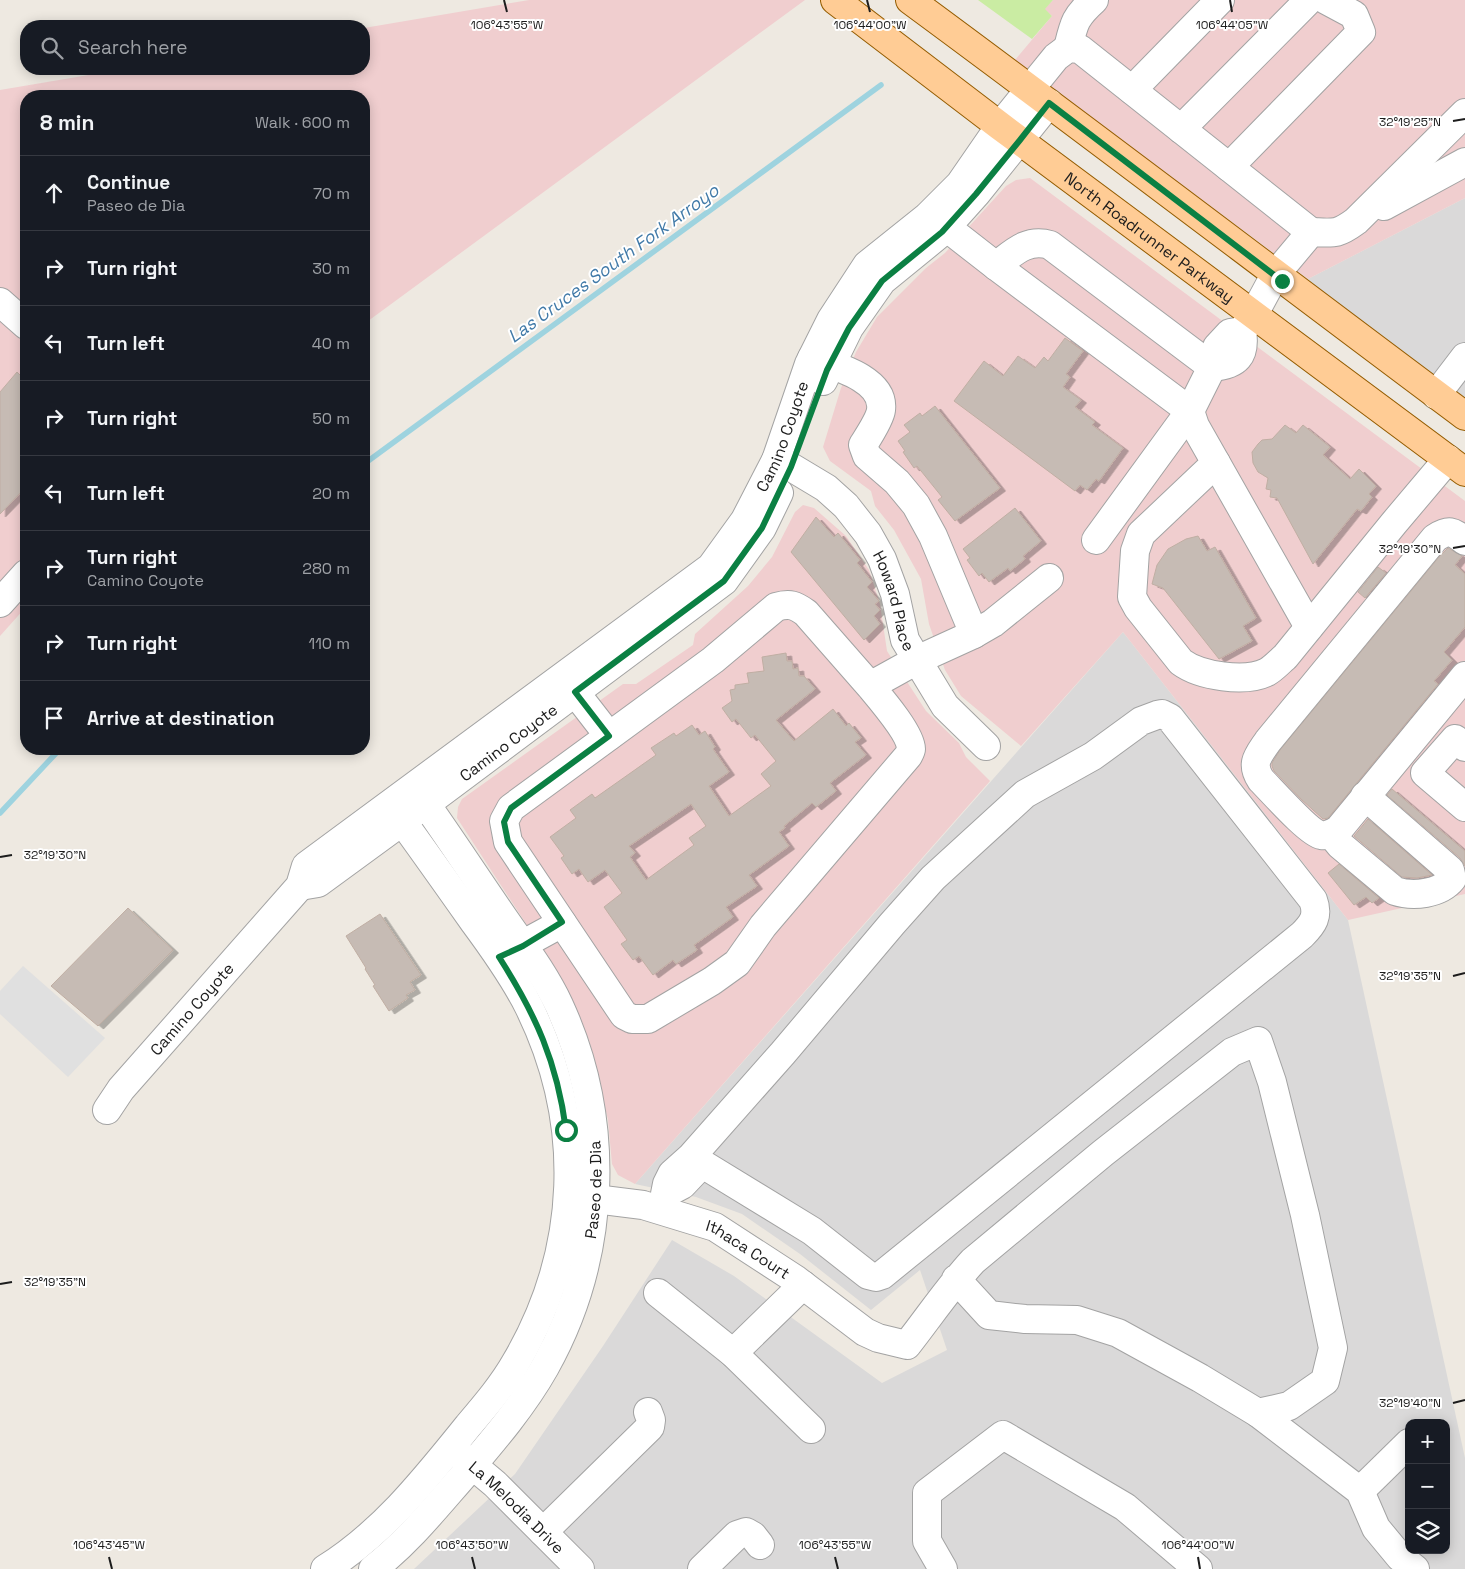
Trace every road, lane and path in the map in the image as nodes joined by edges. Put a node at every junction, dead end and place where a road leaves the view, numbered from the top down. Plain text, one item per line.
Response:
1 (835, 0) edge
2 (910, 0) edge
3 (1094, 0) edge
4 (1220, 0) edge
5 (1309, 0) edge
6 (1326, 0) edge
7 (1068, 48) junction
8 (1132, 90) junction
9 (1040, 96) junction
10 (1465, 113) edge
11 (1181, 129) junction
12 (1010, 133) junction
13 (1465, 162) edge
14 (1229, 167) junction
15 (1356, 221) junction
16 (946, 227) junction
17 (1311, 232) junction
18 (996, 266) junction
19 (1275, 275) junction
20 (0, 302) edge
21 (20, 320) edge
22 (1248, 322) junction
23 (1465, 357) edge
24 (821, 361) junction
25 (1212, 367) junction
26 (1436, 394) junction
27 (1190, 412) junction
28 (1465, 416) edge
29 (1216, 463) junction
30 (784, 464) junction
31 (1457, 465) edge
32 (1096, 540) dead end
33 (1465, 541) edge
34 (1048, 578) dead end
35 (20, 581) edge
36 (0, 603) edge
37 (1309, 627) junction
38 (974, 634) junction
39 (917, 660) junction
40 (1465, 676) edge
41 (569, 684) junction
42 (870, 686) junction
43 (609, 736) junction
44 (986, 746) dead end
45 (1465, 748) edge
46 (420, 795) junction
47 (1365, 796) junction
48 (1465, 807) edge
49 (397, 812) junction
50 (1332, 834) junction
51 (562, 922) junction
52 (511, 951) junction
53 (107, 1110) dead end
54 (696, 1161) junction
55 (568, 1198) junction
56 (595, 1199) junction
57 (661, 1202) junction
58 (956, 1279) junction
59 (803, 1285) junction
60 (658, 1293) dead end
61 (733, 1353) junction
62 (648, 1412) dead end
63 (1258, 1413) junction
64 (811, 1429) dead end
65 (451, 1447) junction
66 (1405, 1448) edge
67 (473, 1464) junction
68 (1360, 1492) junction
69 (543, 1532) junction
70 (760, 1545) dead end
71 (325, 1569) edge
72 (373, 1569) edge
73 (580, 1569) edge
74 (702, 1569) edge
75 (943, 1569) edge
76 (1198, 1569) edge
77 (1415, 1569) edge

1 - 12 main road, North Roadrunner Parkway
2 - 9 main road
3 - 7 street
4 - 8 street
5 - 11 street
6 - 14 street
7 - 8 street
7 - 9 street, Camino Coyote
8 - 11 street
9 - 12 street, Camino Coyote
9 - 19 main road
10 - 15 street
11 - 14 street
12 - 16 street, Camino Coyote
12 - 22 main road, North Roadrunner Parkway
12 - 24 street, Camino Coyote
13 - 15 street
14 - 17 street
15 - 17 street
16 - 18 street
16 - 24 street, Camino Coyote
17 - 19 street
18 - 25 street
18 - 27 street
19 - 22 street
19 - 26 main road
20 - 21 street
22 - 25 street
22 - 31 main road, North Roadrunner Parkway
23 - 26 street
24 - 30 street, Camino Coyote
24 - 38 street
25 - 27 street
26 - 28 main road
27 - 29 street
27 - 32 street
29 - 37 street
29 - 37 street
30 - 39 street, Howard Place
30 - 41 street, Camino Coyote
31 - 37 street
33 - 50 street
34 - 38 street
35 - 36 street
38 - 39 street
39 - 42 street
39 - 44 street, Howard Place
40 - 47 street
41 - 43 street
41 - 46 street, Camino Coyote
42 - 43 street
42 - 51 street
43 - 51 street
45 - 48 street
46 - 49 street, Camino Coyote
46 - 52 street, Paseo de Dia
47 - 50 street
47 - 50 street
49 - 52 street, Paseo de Dia
49 - 53 street, Camino Coyote
51 - 52 street
52 - 55 street, Paseo de Dia
52 - 56 street, Paseo de Dia
54 - 54 street
54 - 57 street
55 - 56 street, Ithaca Court
55 - 65 street, Paseo de Dia
56 - 57 street, Ithaca Court
56 - 67 street, Paseo de Dia
57 - 59 street, Ithaca Court
58 - 59 street, Ithaca Court
58 - 63 street
58 - 63 street
59 - 61 street
60 - 61 street
61 - 64 street
62 - 69 street
63 - 68 street
65 - 67 street, La Melodia Drive
65 - 71 street, Paseo de Dia
66 - 68 street
67 - 69 street, La Melodia Drive
67 - 72 street, Paseo de Dia
68 - 77 street
69 - 73 street, La Melodia Drive
70 - 74 street
75 - 76 street

